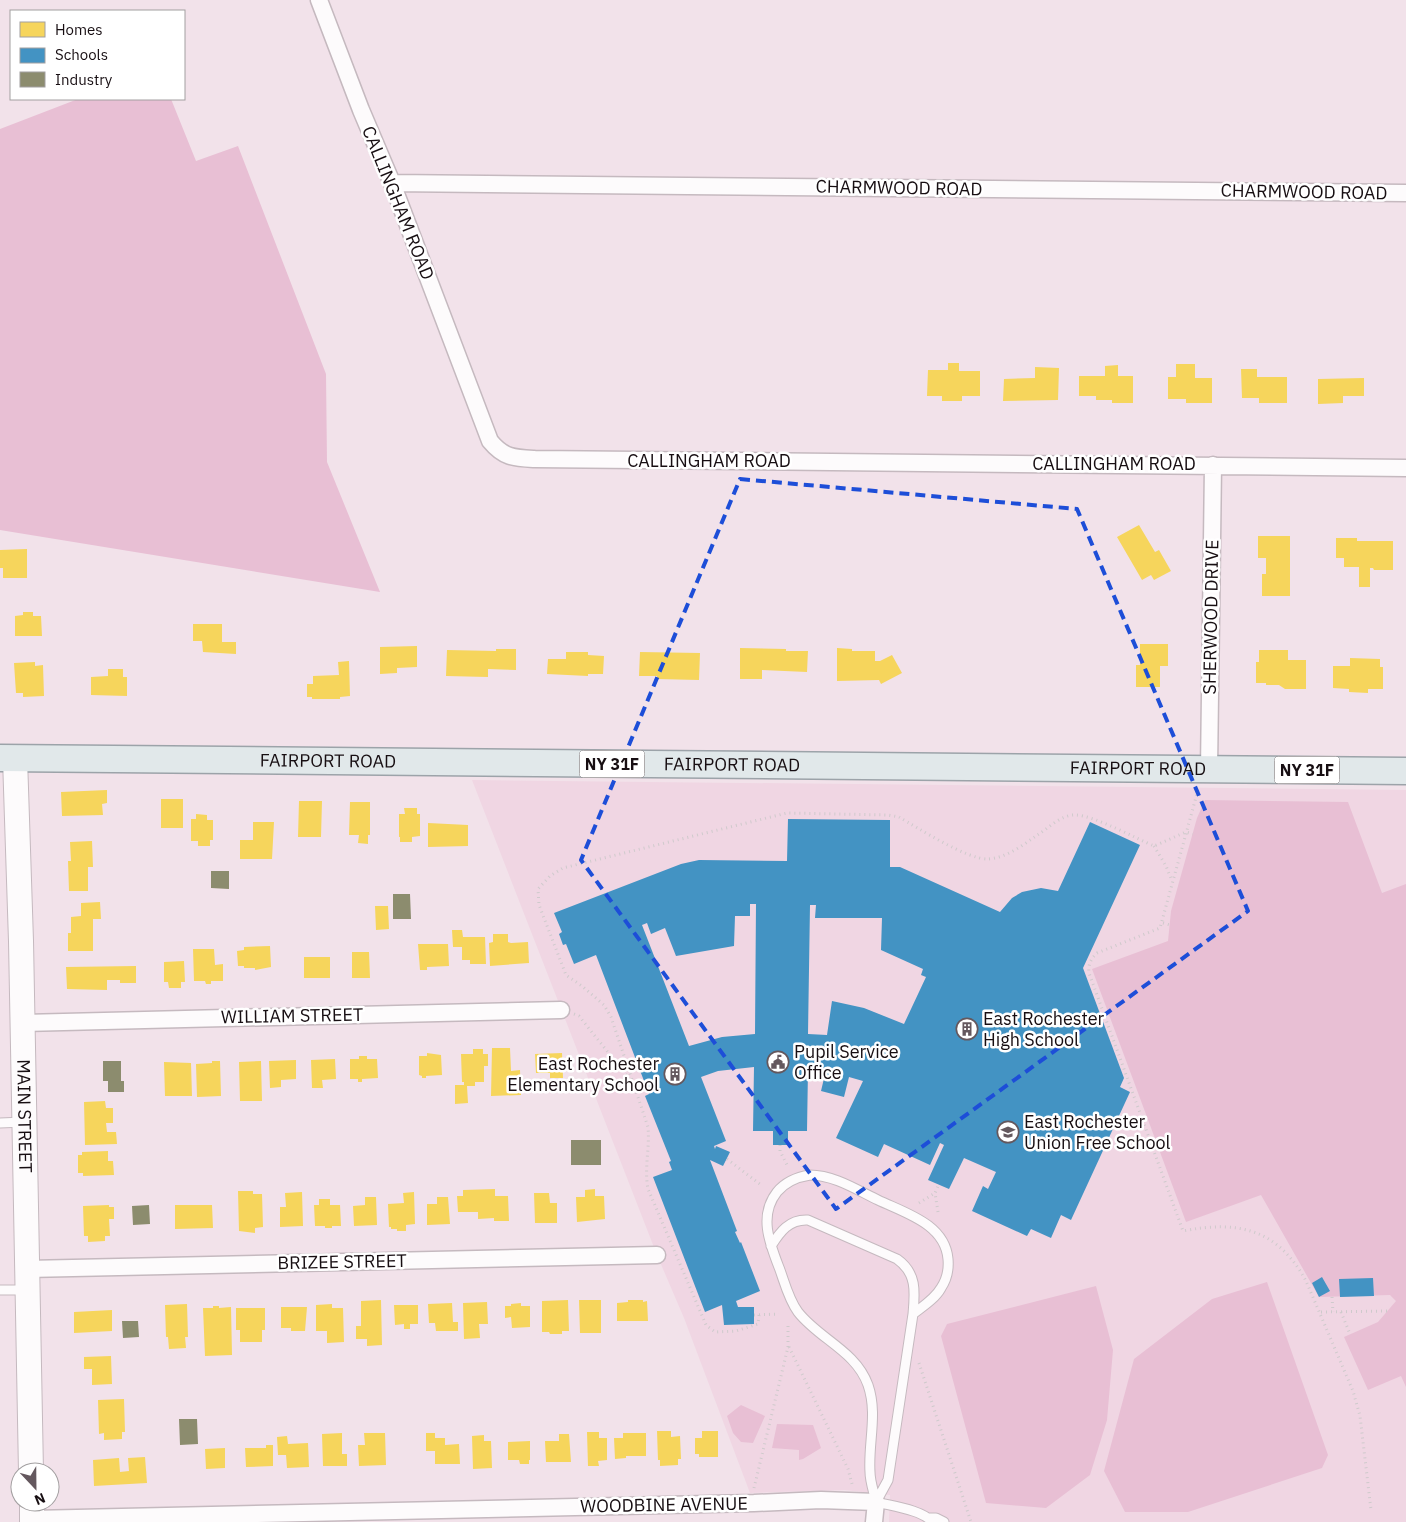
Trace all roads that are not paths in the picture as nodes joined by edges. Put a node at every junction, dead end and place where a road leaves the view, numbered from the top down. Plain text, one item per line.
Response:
1 (319, 0) edge
2 (392, 183) junction
3 (1406, 193) edge
4 (1213, 465) junction
5 (1406, 468) edge
6 (7, 758) edge
7 (1406, 771) edge
8 (1203, 780) junction
9 (561, 1010) road end
10 (23, 1022) junction
11 (24, 1122) junction
12 (0, 1123) edge
13 (771, 1246) junction
14 (657, 1255) dead end
15 (27, 1280) junction
16 (0, 1290) edge
17 (913, 1314) junction
18 (31, 1462) edge
19 (876, 1502) junction
20 (32, 1514) edge
21 (930, 1520) edge
22 (874, 1522) edge
23 (944, 1522) edge

1 - 2 street, CALLINGHAM ROAD
2 - 3 street, CHARMWOOD ROAD
2 - 4 street, CALLINGHAM ROAD
4 - 5 street, CALLINGHAM ROAD
4 - 8 street, SHERWOOD DRIVE
6 - 8 main road, FAIRPORT ROAD / NY 31F
6 - 10 street, MAIN STREET
7 - 8 main road, FAIRPORT ROAD / NY 31F
9 - 10 street, WILLIAM STREET
10 - 11 street, MAIN STREET
11 - 12 lane
11 - 15 street, MAIN STREET
13 - 17 lane
13 - 17 lane
13 - 19 lane
14 - 15 street, BRIZEE STREET
15 - 16 lane
15 - 18 street, MAIN STREET
17 - 19 lane
19 - 20 street, WOODBINE AVENUE
19 - 21 lane
19 - 22 street
21 - 23 lane

